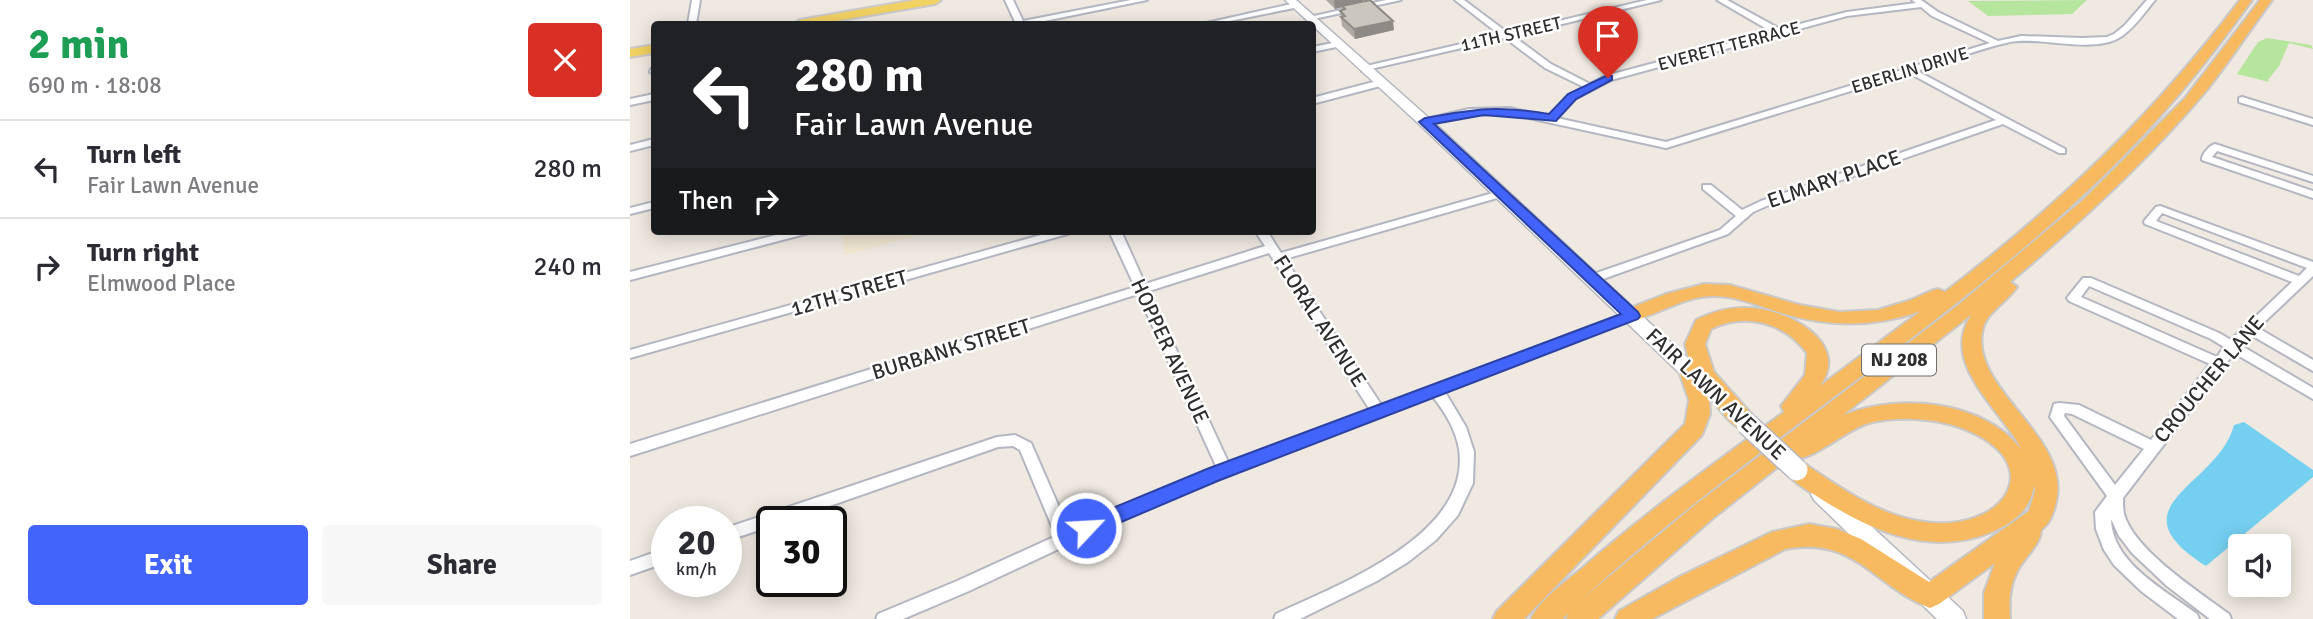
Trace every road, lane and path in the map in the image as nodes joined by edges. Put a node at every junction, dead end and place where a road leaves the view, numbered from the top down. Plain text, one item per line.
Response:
1 (696, 0) edge
2 (936, 0) edge
3 (1009, 0) edge
4 (1143, 0) edge
5 (1397, 0) edge
6 (1657, 0) edge
7 (1721, 0) edge
8 (2151, 0) edge
9 (2246, 0) edge
10 (2266, 0) edge
11 (1464, 1) edge
12 (1918, 2) edge
13 (1293, 3) edge
14 (1309, 18) junction
15 (692, 21) edge
16 (817, 21) edge
17 (1019, 21) edge
18 (1035, 21) edge
19 (1218, 21) edge
20 (1312, 21) edge
21 (1316, 24) edge
22 (1779, 32) junction
23 (1508, 35) junction
24 (1997, 43) junction
25 (1338, 44) junction
26 (1316, 49) edge
27 (651, 50) edge
28 (630, 53) edge
29 (1365, 69) junction
30 (1909, 70) junction
31 (1381, 83) junction
32 (1588, 86) junction
33 (651, 98) edge
34 (1316, 100) edge
35 (2242, 100) dead end
36 (630, 102) edge
37 (1551, 119) junction
38 (2004, 120) junction
39 (1425, 122) junction
40 (2313, 122) edge
41 (651, 143) edge
42 (630, 148) edge
43 (2062, 150) dead end
44 (2313, 179) edge
45 (1707, 187) dead end
46 (1500, 194) junction
47 (2313, 195) edge
48 (651, 206) edge
49 (630, 211) edge
50 (1743, 216) junction
51 (2071, 220) junction
52 (789, 235) edge
53 (1053, 235) edge
54 (1117, 235) edge
55 (1264, 235) edge
56 (1275, 253) junction
57 (2004, 254) junction
58 (2313, 268) edge
59 (630, 276) edge
60 (1592, 279) junction
61 (2300, 281) junction
62 (1142, 289) junction
63 (1632, 316) junction
64 (2248, 328) junction
65 (2232, 346) junction
66 (630, 354) edge
67 (2219, 362) junction
68 (2313, 366) edge
69 (1689, 371) junction
70 (1436, 390) junction
71 (2313, 394) edge
72 (1379, 412) junction
73 (1746, 424) junction
74 (2152, 447) junction
75 (630, 450) edge
76 (1225, 470) junction
77 (1797, 470) junction
78 (1715, 489) junction
79 (2115, 496) junction
80 (2040, 517) junction
81 (742, 529) edge
82 (1065, 538) junction
83 (651, 561) edge
84 (630, 568) edge
85 (1930, 596) junction
86 (884, 619) edge
87 (1282, 619) edge
88 (1506, 619) edge
89 (1544, 619) edge
90 (1579, 619) edge
91 (1628, 619) edge
92 (1954, 619) edge
93 (1997, 619) edge
94 (2191, 619) edge
95 (2223, 619) edge

1 - 15 street
2 - 16 main road
3 - 17 street
4 - 18 street
5 - 14 street
6 - 23 street, 11TH STREET
7 - 22 street
8 - 24 street, EBERLIN DRIVE
9 - 57 highway, NJ 208
10 - 51 highway, NJ 208
11 - 23 street
12 - 22 street, EVERETT TERRACE
12 - 24 street
13 - 14 main road, FAIR LAWN AVENUE
13 - 19 street
14 - 20 main road, FAIR LAWN AVENUE
21 - 25 main road, FAIR LAWN AVENUE
22 - 32 street, EVERETT TERRACE
23 - 29 street, 11TH STREET
23 - 32 street
24 - 30 street, EBERLIN DRIVE
25 - 26 street
25 - 29 main road, FAIR LAWN AVENUE
27 - 28 main road
29 - 31 main road, FAIR LAWN AVENUE
30 - 37 street, EBERLIN DRIVE
30 - 38 street
31 - 34 street
31 - 39 main road, FAIR LAWN AVENUE
32 - 37 street, EVERETT TERRACE
33 - 36 street
35 - 40 street
37 - 39 street
38 - 43 street
38 - 50 street, ELMARY PLACE
39 - 46 main road, FAIR LAWN AVENUE
41 - 42 street
44 - 47 street
45 - 50 street
46 - 56 street, BURBANK STREET
46 - 60 main road, FAIR LAWN AVENUE
48 - 49 street
50 - 60 street, ELMARY PLACE
51 - 78 highway, NJ 208
51 - 80 highway
52 - 59 street
53 - 66 street, 12TH STREET
54 - 62 street, HOPPER AVENUE
55 - 56 street, FLORAL AVENUE
56 - 62 street, BURBANK STREET
56 - 72 street, FLORAL AVENUE
57 - 63 highway
57 - 78 highway, NJ 208
58 - 61 street, CROUCHER LANE
58 - 61 street
60 - 63 main road, FAIR LAWN AVENUE
61 - 64 street, CROUCHER LANE
62 - 75 street, BURBANK STREET
62 - 76 street, HOPPER AVENUE
63 - 69 main road, FAIR LAWN AVENUE
63 - 70 street
64 - 65 street, CROUCHER LANE
64 - 68 street
65 - 67 street, CROUCHER LANE
65 - 67 street
65 - 71 street
67 - 74 street, CROUCHER LANE
69 - 73 main road, FAIR LAWN AVENUE
69 - 88 highway
70 - 72 street
70 - 87 street
72 - 76 street
73 - 77 main road, FAIR LAWN AVENUE, bridge
73 - 78 highway
74 - 79 street, CROUCHER LANE
74 - 79 street
76 - 82 street
77 - 78 highway
77 - 85 main road, FAIR LAWN AVENUE
78 - 89 highway, NJ 208
78 - 90 highway, NJ 208
79 - 94 street, CROUCHER LANE
79 - 95 street
80 - 85 highway
80 - 93 highway
81 - 82 street
82 - 86 street
83 - 84 street
85 - 91 highway
85 - 92 main road, FAIR LAWN AVENUE

